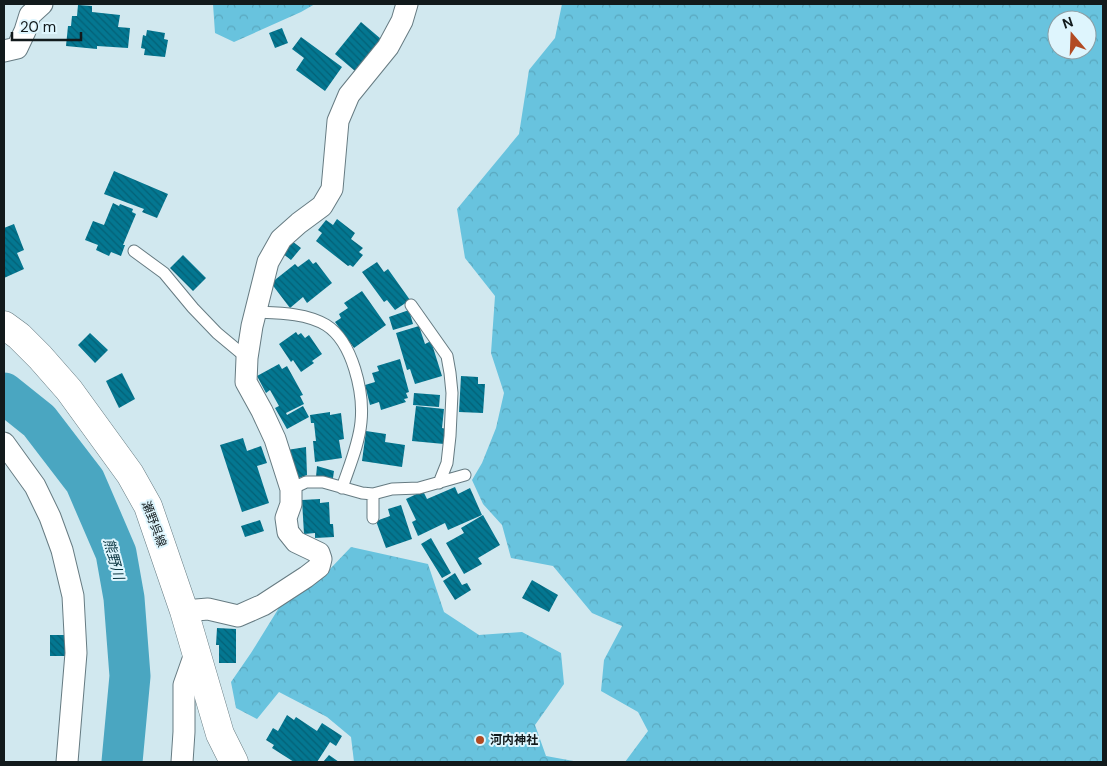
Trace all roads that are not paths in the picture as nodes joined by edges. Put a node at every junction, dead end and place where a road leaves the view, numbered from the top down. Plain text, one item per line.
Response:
1 (42, 4) edge
2 (407, 4) edge
3 (4, 51) edge
4 (134, 252) dead end
5 (411, 305) dead end
6 (256, 312) junction
7 (4, 325) edge
8 (247, 358) junction
9 (4, 442) edge
10 (465, 475) dead end
11 (439, 483) junction
12 (342, 488) junction
13 (291, 489) junction
14 (373, 494) junction
15 (373, 518) dead end
16 (184, 610) junction
17 (196, 651) junction
18 (67, 762) edge
19 (182, 762) edge
20 (234, 762) edge

1 - 3 street
2 - 6 street
4 - 8 lane
5 - 11 lane
6 - 8 street
6 - 12 lane
7 - 16 main road, 瀬野呉線
8 - 13 street
9 - 18 street
10 - 11 lane
11 - 14 lane
12 - 13 lane
12 - 14 lane
13 - 16 street
14 - 15 lane
16 - 17 main road, 瀬野呉線
17 - 19 street
17 - 20 main road, 瀬野呉線

